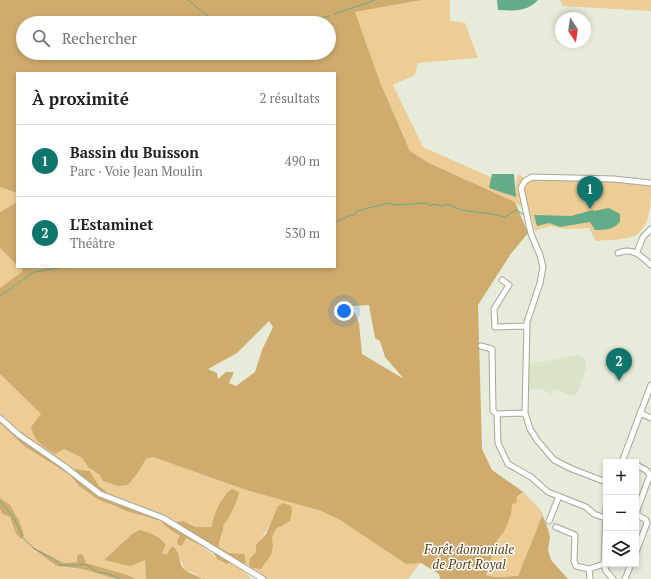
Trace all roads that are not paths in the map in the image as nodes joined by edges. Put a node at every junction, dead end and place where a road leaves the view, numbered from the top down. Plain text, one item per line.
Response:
1 (651, 183) edge
2 (651, 229) edge
3 (637, 252) junction
4 (618, 253) dead end
5 (651, 265) edge
6 (502, 280) dead end
7 (527, 326) junction
8 (481, 346) dead end
9 (651, 385) edge
10 (525, 412) junction
11 (640, 413) junction
12 (497, 414) junction
13 (0, 418) edge
14 (651, 418) edge
15 (625, 459) edge
16 (639, 466) edge
17 (603, 481) edge
18 (559, 496) junction
19 (603, 517) edge
20 (549, 521) dead end
21 (556, 527) dead end
22 (639, 538) edge
23 (603, 564) edge
24 (605, 567) edge
25 (630, 567) edge
26 (589, 569) junction
27 (263, 579) edge
28 (590, 579) edge
29 (613, 579) edge
30 (625, 579) edge

1 - 7 street
2 - 3 street
3 - 4 street
3 - 5 street
6 - 7 street
7 - 10 street
8 - 12 street
9 - 11 street
10 - 12 street
10 - 17 street
11 - 14 street
11 - 15 street
12 - 18 street
13 - 27 street
16 - 22 street
18 - 19 street
18 - 20 street
21 - 26 street
23 - 26 street
24 - 29 street
25 - 30 street
26 - 28 street

